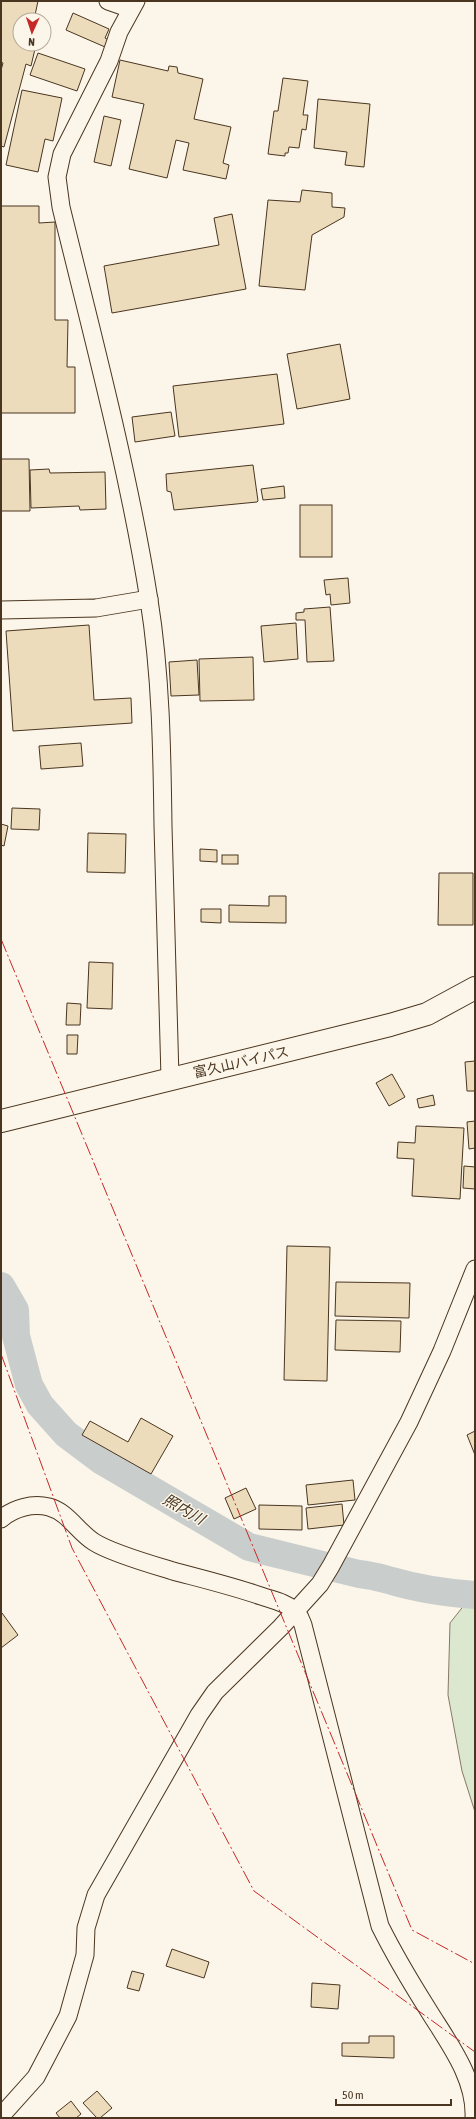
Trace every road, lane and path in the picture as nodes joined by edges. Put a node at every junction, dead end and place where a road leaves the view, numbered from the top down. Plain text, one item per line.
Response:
1 (108, 1) edge
2 (133, 5) edge
3 (149, 599) junction
4 (1, 610) edge
5 (475, 988) edge
6 (170, 1078) junction
7 (1, 1121) edge
8 (475, 1269) edge
9 (1, 1519) edge
10 (295, 1610) junction
11 (1, 2116) edge
12 (474, 2118) edge

1 - 2 street
2 - 3 street
3 - 4 street
3 - 6 street
5 - 6 highway, 富久山バイパス
6 - 7 highway, 富久山バイパス
8 - 10 street
9 - 10 street
10 - 11 street
10 - 12 street

